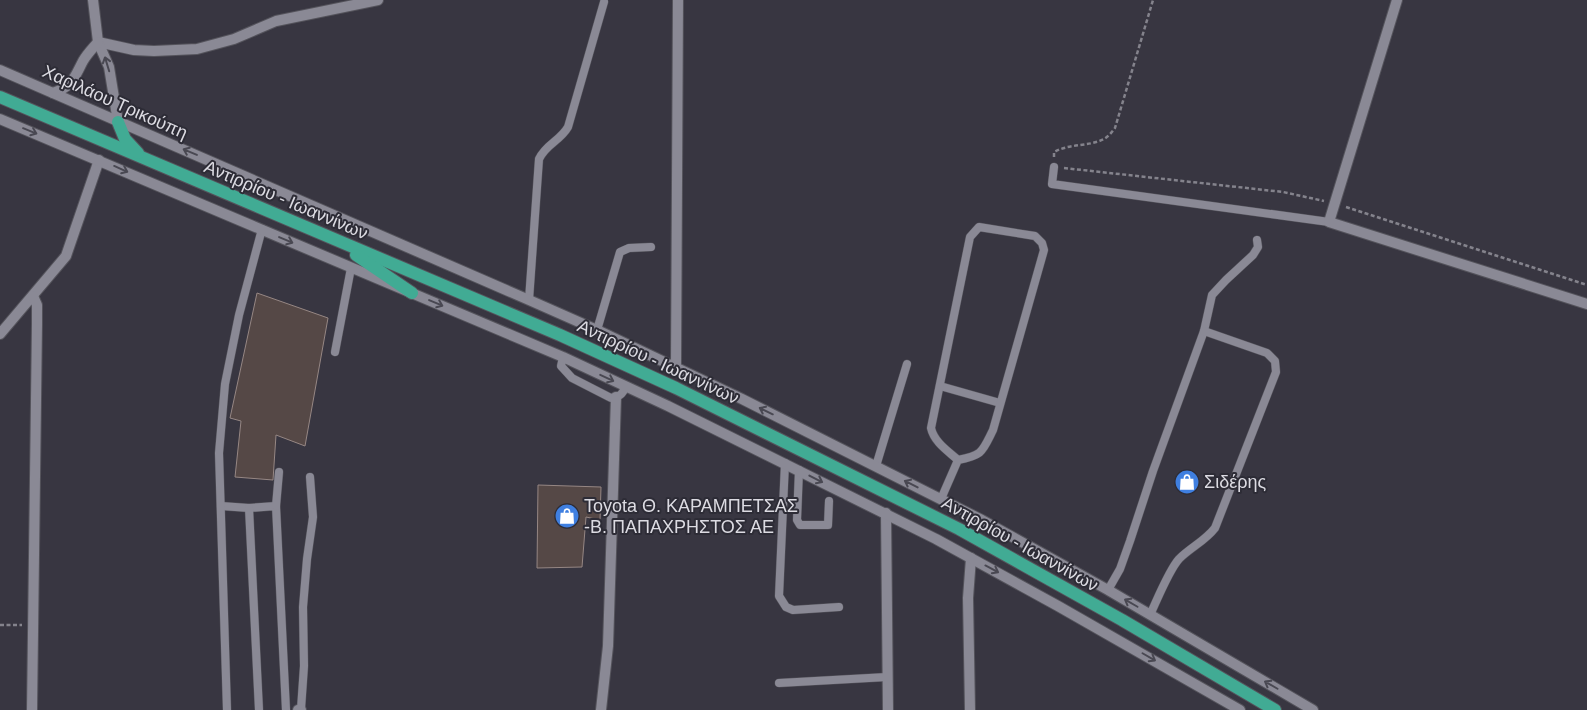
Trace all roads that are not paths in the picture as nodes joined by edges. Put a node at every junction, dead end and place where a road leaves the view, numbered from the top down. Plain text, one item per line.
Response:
1 (93, 0) edge
2 (378, 0) edge
3 (678, 0) edge
4 (1397, 0) edge
5 (604, 2) dead end
6 (98, 42) junction
7 (0, 70) edge
8 (53, 93) junction
9 (0, 97) edge
10 (0, 119) edge
11 (118, 122) junction
12 (145, 159) junction
13 (99, 160) junction
14 (1054, 167) road end
15 (1329, 222) junction
16 (262, 230) junction
17 (331, 238) junction
18 (1257, 240) dead end
19 (651, 247) dead end
20 (351, 268) junction
21 (412, 293) junction
22 (33, 296) junction
23 (529, 300) junction
24 (1587, 304) edge
25 (597, 330) junction
26 (1204, 331) junction
27 (0, 334) edge
28 (334, 352) dead end
29 (563, 357) junction
30 (906, 364) dead end
31 (676, 367) junction
32 (940, 386) junction
33 (626, 387) junction
34 (616, 397) junction
35 (1000, 403) junction
36 (958, 460) junction
37 (785, 463) junction
38 (876, 466) junction
39 (798, 470) junction
40 (280, 472) dead end
41 (310, 477) dead end
42 (941, 499) junction
43 (829, 501) dead end
44 (221, 506) junction
45 (276, 506) junction
46 (249, 508) junction
47 (886, 513) junction
48 (971, 558) junction
49 (1108, 590) junction
50 (840, 607) dead end
51 (1150, 615) junction
52 (887, 677) junction
53 (779, 683) dead end
54 (32, 710) edge
55 (227, 710) edge
56 (259, 710) edge
57 (286, 710) edge
58 (300, 710) edge
59 (601, 710) edge
60 (888, 710) edge
61 (970, 710) edge
62 (1240, 710) edge
63 (1275, 710) edge
64 (1313, 710) edge

1 - 6 street
2 - 6 street
3 - 31 street
4 - 15 street
5 - 23 lane
6 - 8 street
11 -> 6 street
7 - 8 street, Χαριλάου Τρικούπη
8 - 11 street, Χαριλάου Τρικούπη
9 - 12 main road, Αντιρρίου - Ιωαννίνων
10 -> 13 street
11 - 12 main road
23 -> 11 street, Χαριλάου Τρικούπη
12 - 17 main road, Αντιρρίου - Ιωαννίνων
13 -> 16 street
13 - 22 street
14 - 15 lane
15 - 24 street
16 -> 20 street
16 - 44 lane
17 - 21 main road
17 - 63 main road, Αντιρρίου - Ιωαννίνων
18 - 26 lane
19 - 25 lane
20 - 21 street
20 - 28 lane
21 -> 29 street
22 - 27 street
22 - 54 street
23 - 25 street, Χαριλάου Τρικούπη
25 - 31 street, Χαριλάου Τρικούπη
26 - 49 lane
26 - 51 lane
29 -> 33 street
29 - 34 lane
30 - 38 lane
38 -> 31 street, Χαριλάου Τρικούπη
32 - 35 lane
32 - 35 lane
32 - 36 lane
33 - 34 lane
33 - 37 street
34 - 59 street
35 - 36 lane
36 - 42 lane
37 - 39 street
37 - 50 lane
42 -> 38 street, Χαριλάου Τρικούπη
39 - 43 lane
39 -> 47 street
40 - 45 lane
41 - 58 lane
42 - 49 street, Χαριλάου Τρικούπη
44 - 46 lane
44 - 55 lane
45 - 46 lane
45 - 57 lane
46 - 56 lane
47 - 48 street
47 - 52 street
48 - 61 street
48 -> 62 street
51 -> 49 street, Χαριλάου Τρικούπη
64 -> 51 street, Χαριλάου Τρικούπη
52 - 53 lane
52 - 60 street

